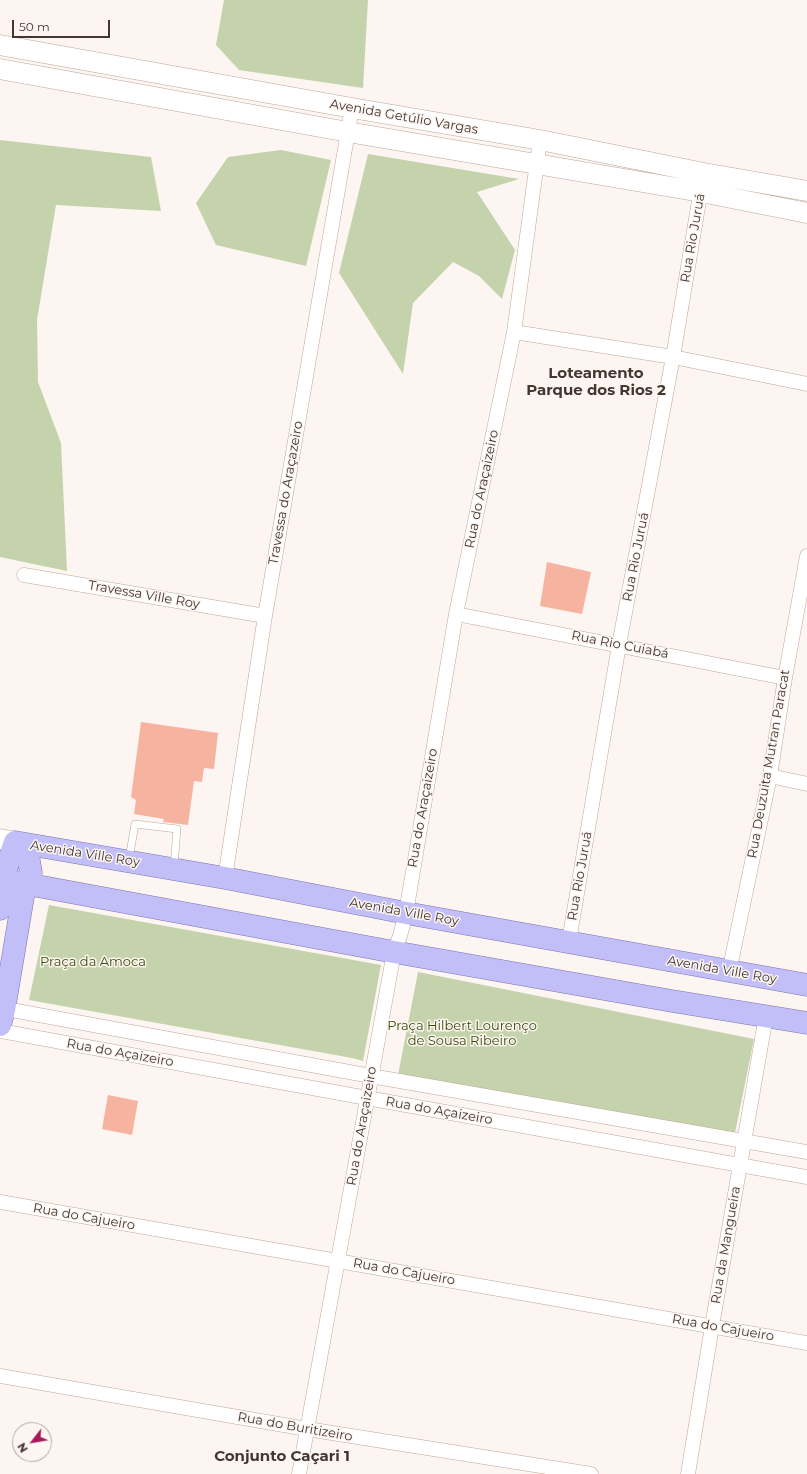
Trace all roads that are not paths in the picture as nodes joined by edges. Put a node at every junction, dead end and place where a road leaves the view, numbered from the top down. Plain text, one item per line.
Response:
1 (0, 45) edge
2 (0, 69) edge
3 (352, 108) junction
4 (348, 132) junction
5 (540, 140) junction
6 (536, 163) junction
7 (704, 173) junction
8 (807, 191) edge
9 (701, 192) junction
10 (807, 213) edge
11 (514, 332) junction
12 (673, 357) junction
13 (807, 384) edge
14 (807, 556) edge
15 (24, 575) dead end
16 (456, 614) junction
17 (264, 616) junction
18 (801, 617) edge
19 (619, 645) junction
20 (785, 678) junction
21 (770, 776) junction
22 (807, 784) edge
23 (13, 842) edge
24 (129, 861) junction
25 (174, 869) junction
26 (225, 878) junction
27 (10, 881) edge
28 (0, 909) edge
29 (406, 912) junction
30 (568, 941) junction
31 (394, 952) junction
32 (729, 972) junction
33 (807, 985) edge
34 (1, 1014) edge
35 (766, 1016) junction
36 (807, 1023) edge
37 (0, 1031) edge
38 (371, 1076) junction
39 (367, 1098) junction
40 (744, 1140) junction
41 (807, 1152) edge
42 (740, 1164) junction
43 (807, 1177) edge
44 (0, 1202) edge
45 (337, 1261) junction
46 (712, 1326) junction
47 (807, 1343) edge
48 (0, 1376) edge
49 (307, 1429) junction
50 (299, 1474) edge
51 (590, 1474) edge
52 (688, 1474) edge

1 - 3 main road, Avenida Getúlio Vargas
2 - 4 main road, Avenida Getúlio Vargas
3 - 4 street, Travessa do Araçazeiro
3 - 5 main road, Avenida Getúlio Vargas
4 - 6 main road, Avenida Getúlio Vargas
4 - 17 street, Travessa do Araçazeiro
5 - 6 street, Rua do Araçaizeiro
5 - 7 main road, Avenida Getúlio Vargas
6 - 9 main road, Avenida Getúlio Vargas
6 - 11 street, Rua do Araçaizeiro
7 - 8 main road, Avenida Getúlio Vargas
7 - 9 street, Rua Rio Juruá
9 - 10 main road, Avenida Getúlio Vargas
9 - 12 street, Rua Rio Juruá
11 - 12 street
11 - 16 street, Rua do Araçaizeiro
12 - 13 street
12 - 19 street, Rua Rio Juruá
14 - 18 street, Rua Deuzuita Mutran Paracat
15 - 17 street, Travessa Ville Roy
16 - 19 street, Rua Rio Cuiabá
16 - 29 street, Rua do Araçaizeiro
17 - 26 street, Travessa do Araçazeiro
18 - 20 street, Rua Deuzuita Mutran Paracat
19 - 20 street, Rua Rio Cuiabá
19 - 30 street, Rua Rio Juruá
20 - 21 street, Rua Deuzuita Mutran Paracat
21 - 22 street
21 - 32 street, Rua Deuzuita Mutran Paracat
23 - 24 main road, Avenida Ville Roy
23 - 27 main road
24 - 25 main road, Avenida Ville Roy
24 - 25 lane
25 - 26 main road, Avenida Ville Roy
26 - 29 main road, Avenida Ville Roy
27 - 28 main road
27 - 31 main road
27 - 34 main road
29 - 30 main road, Avenida Ville Roy
29 - 31 street, Rua do Araçaizeiro
30 - 32 main road, Avenida Ville Roy
31 - 35 main road
31 - 38 street, Rua do Araçaizeiro
32 - 33 main road, Avenida Ville Roy
34 - 38 street, Rua do Açaizeiro
35 - 36 main road
35 - 40 street, Rua da Mangueira
37 - 39 street, Rua do Açaizeiro
38 - 39 street, Rua do Araçaizeiro
38 - 40 street, Rua do Açaizeiro
39 - 42 street, Rua do Açaizeiro
39 - 45 street, Rua do Araçaizeiro
40 - 41 street, Rua do Açaizeiro
40 - 42 street, Rua da Mangueira
42 - 43 street, Rua do Açaizeiro
42 - 46 street, Rua da Mangueira
44 - 45 street, Rua do Cajueiro
45 - 46 street, Rua do Cajueiro
45 - 49 street, Rua do Araçaizeiro
46 - 47 street, Rua do Cajueiro
46 - 52 street, Rua da Mangueira
48 - 49 street, Rua do Buritizeiro
49 - 50 street, Rua do Araçaizeiro
49 - 51 street, Rua do Buritizeiro

